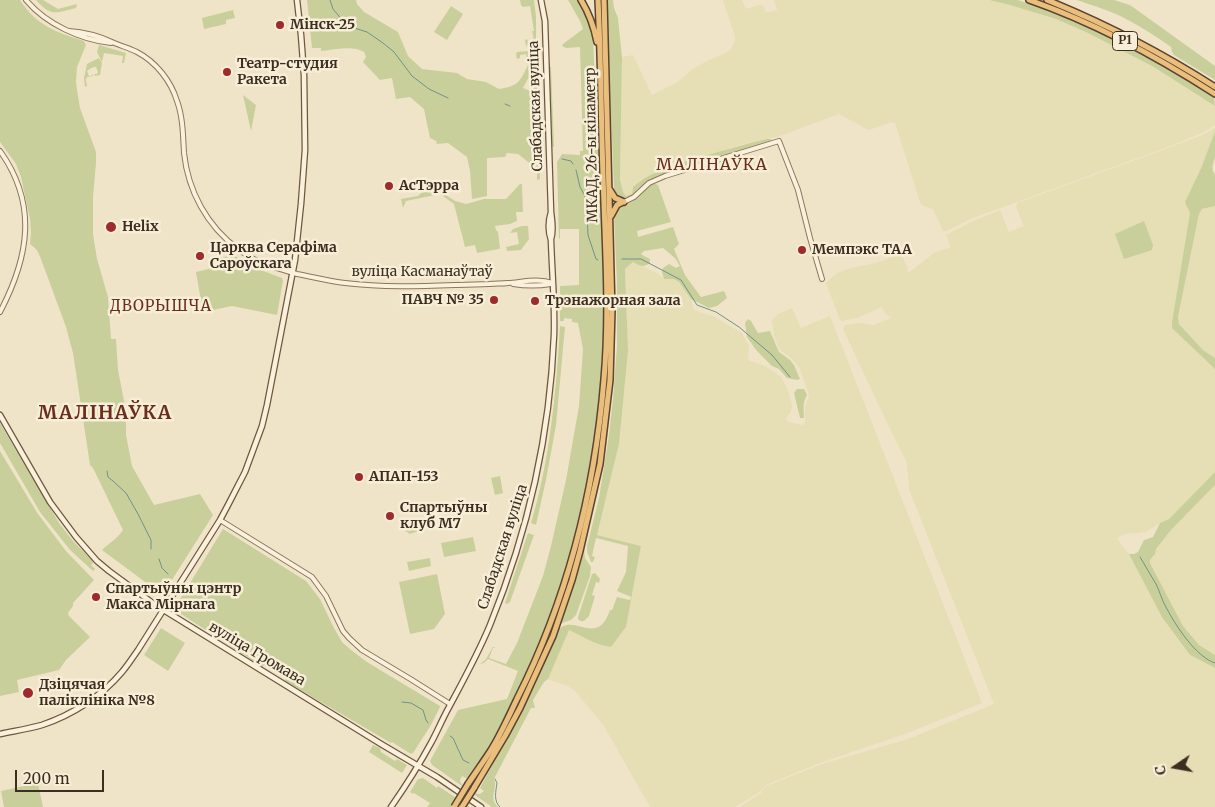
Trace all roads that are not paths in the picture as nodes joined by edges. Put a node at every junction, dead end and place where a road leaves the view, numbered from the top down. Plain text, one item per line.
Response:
1 (26, 0) edge
2 (297, 0) edge
3 (541, 0) edge
4 (581, 0) edge
5 (598, 0) edge
6 (604, 0) edge
7 (1029, 0) edge
8 (1047, 0) edge
9 (601, 60) junction
10 (1215, 87) edge
11 (1215, 94) edge
12 (0, 151) edge
13 (609, 186) junction
14 (624, 202) junction
15 (610, 219) junction
16 (293, 272) junction
17 (822, 279) dead end
18 (553, 283) junction
19 (609, 290) junction
20 (0, 312) edge
21 (0, 415) edge
22 (220, 520) junction
23 (164, 610) junction
24 (450, 704) junction
25 (517, 706) junction
26 (0, 734) edge
27 (418, 765) junction
28 (391, 807) edge
29 (454, 807) edge
30 (462, 807) edge
31 (481, 807) edge

1 - 16 street, вуліца Касманаўтаў
2 - 16 main road
3 - 18 main road, Слабадская вуліца
4 - 9 highway
5 - 9 highway, МКАД, 26-ы кіламетр
6 - 13 highway, МКАД, 26-ы кіламетр
7 - 11 highway, Р1
8 - 10 highway, Р1
9 - 19 highway, МКАД, 26-ы кіламетр
12 - 20 street
13 - 14 highway
13 - 15 highway, МКАД, 26-ы кіламетр
14 - 15 highway
14 - 17 street
15 - 19 highway, МКАД, 26-ы кіламетр
16 - 18 street, вуліца Касманаўтаў
16 - 22 main road
18 - 24 main road, Слабадская вуліца
19 - 25 highway
21 - 23 main road, вуліца Громава
22 - 23 main road
22 - 24 street
23 - 26 main road
23 - 27 main road, вуліца Громава
24 - 27 main road, Слабадская вуліца
25 - 29 highway, bridge
25 - 30 highway, bridge
27 - 28 main road, Слабадская вуліца
27 - 31 main road, вуліца Громава

